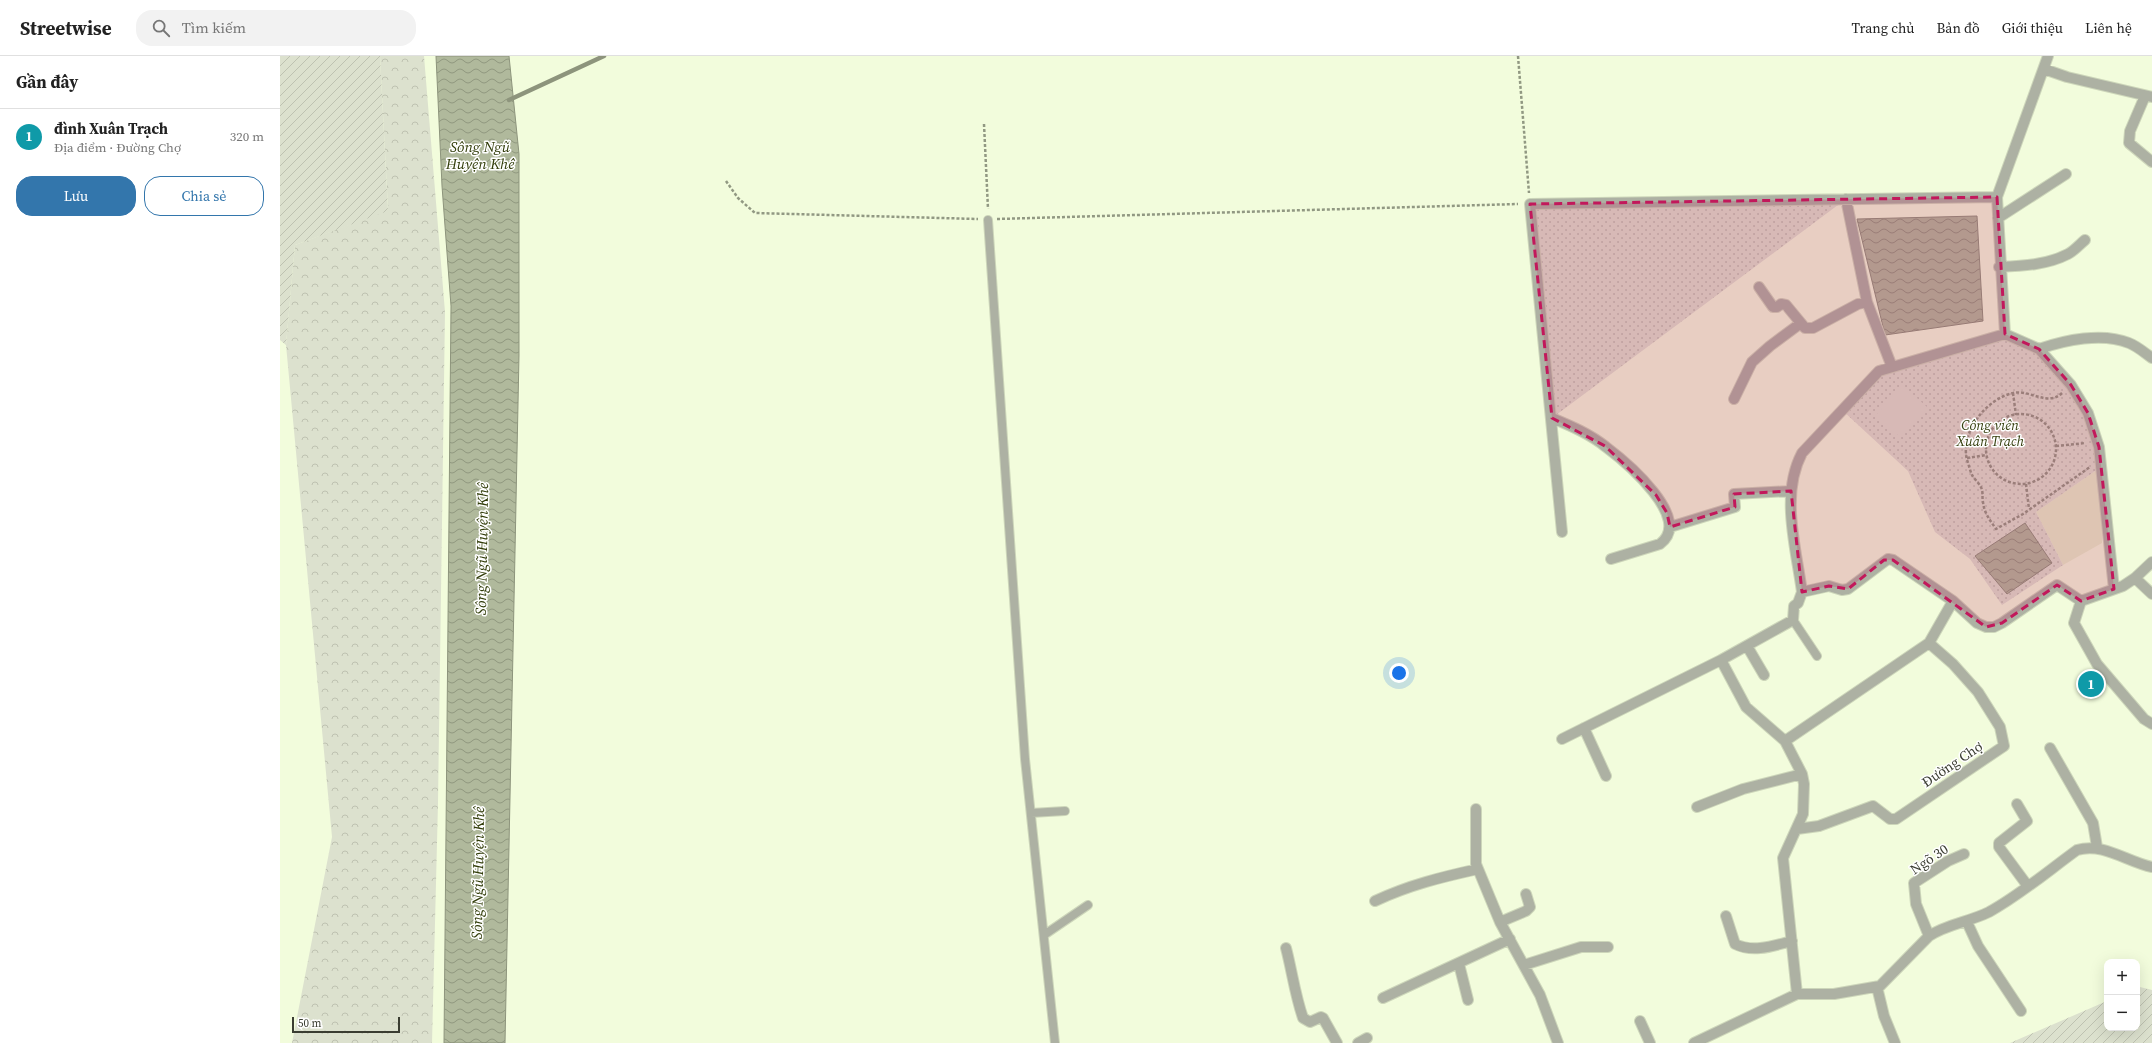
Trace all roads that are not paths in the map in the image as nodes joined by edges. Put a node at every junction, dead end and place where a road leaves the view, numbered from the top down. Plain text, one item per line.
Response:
1 (2048, 56) edge
2 (2044, 69) junction
3 (2149, 97) edge
4 (2152, 162) edge
5 (2066, 174) dead end
6 (1996, 197) junction
7 (1846, 199) junction
8 (1998, 218) junction
9 (988, 220) road end
10 (2085, 240) dead end
11 (2000, 267) junction
12 (1759, 287) dead end
13 (1867, 302) junction
14 (1801, 322) junction
15 (2005, 334) junction
16 (2039, 349) junction
17 (2152, 358) edge
18 (1892, 367) junction
19 (1734, 399) dead end
20 (1552, 418) junction
21 (1791, 491) junction
22 (1670, 527) junction
23 (1562, 532) dead end
24 (1611, 559) dead end
25 (2152, 562) edge
26 (2135, 578) junction
27 (2114, 589) junction
28 (1802, 592) junction
29 (2152, 594) edge
30 (1953, 601) junction
31 (2081, 601) junction
32 (1793, 620) junction
33 (1928, 643) junction
34 (1747, 646) junction
35 (1817, 656) dead end
36 (1721, 660) junction
37 (1764, 675) dead end
38 (2152, 724) edge
39 (1584, 728) junction
40 (1562, 739) dead end
41 (1785, 741) junction
42 (2050, 748) dead end
43 (1802, 774) junction
44 (1606, 776) dead end
45 (2018, 804) dead end
46 (1697, 808) dead end
47 (1476, 809) dead end
48 (1065, 811) dead end
49 (1031, 813) junction
50 (1797, 829) junction
51 (2097, 847) junction
52 (1964, 854) dead end
53 (2152, 867) edge
54 (1478, 869) junction
55 (2027, 885) junction
56 (1526, 894) dead end
57 (1375, 901) dead end
58 (1088, 905) dead end
59 (1726, 916) dead end
60 (1500, 922) junction
61 (1967, 922) junction
62 (1044, 934) junction
63 (1929, 936) junction
64 (1510, 939) junction
65 (1792, 941) junction
66 (1608, 947) dead end
67 (1286, 948) dead end
68 (1459, 964) junction
69 (1524, 965) junction
70 (1877, 987) junction
71 (1797, 994) junction
72 (1383, 998) dead end
73 (1468, 1000) dead end
74 (2021, 1011) dead end
75 (1640, 1021) dead end
76 (1055, 1043) edge
77 (1337, 1043) edge
78 (1558, 1043) edge
79 (1650, 1043) edge
80 (1694, 1043) edge
81 (1895, 1043) edge

1 - 2 street
2 - 3 street
2 - 6 street
3 - 4 street
5 - 8 street
6 - 7 street
6 - 8 street
7 - 13 street
7 - 20 street
8 - 11 street
9 - 49 lane
10 - 11 street
11 - 15 street
12 - 14 street
13 - 14 street
13 - 18 street
14 - 19 street
15 - 16 street
15 - 18 street
16 - 17 street
16 - 27 street
18 - 21 street
20 - 22 street
20 - 23 street
21 - 22 street
21 - 28 street
22 - 24 street
25 - 26 street
26 - 27 street
26 - 29 street
27 - 31 street
28 - 30 street
28 - 32 street
30 - 31 street
30 - 33 street
31 - 38 street
32 - 34 street
32 - 35 lane
33 - 41 street
33 - 50 street, Đường Chợ
34 - 36 street
34 - 37 street
36 - 39 street
36 - 41 street
39 - 40 street
39 - 44 street
41 - 43 street
42 - 51 street
43 - 46 street
43 - 50 street
45 - 55 street
47 - 54 street
48 - 49 lane
49 - 62 lane
50 - 65 street
51 - 53 street
51 - 55 street
52 - 63 street, Ngõ 30
54 - 57 street
54 - 60 street
55 - 61 street
56 - 60 street
58 - 62 lane
59 - 65 street
60 - 64 street
61 - 63 street
61 - 74 street
62 - 76 lane
63 - 70 street
64 - 68 street
64 - 69 street
65 - 71 street
66 - 69 street
67 - 77 street
68 - 72 street
68 - 73 street
69 - 78 street
70 - 71 street
70 - 81 street
71 - 80 street
75 - 79 street

